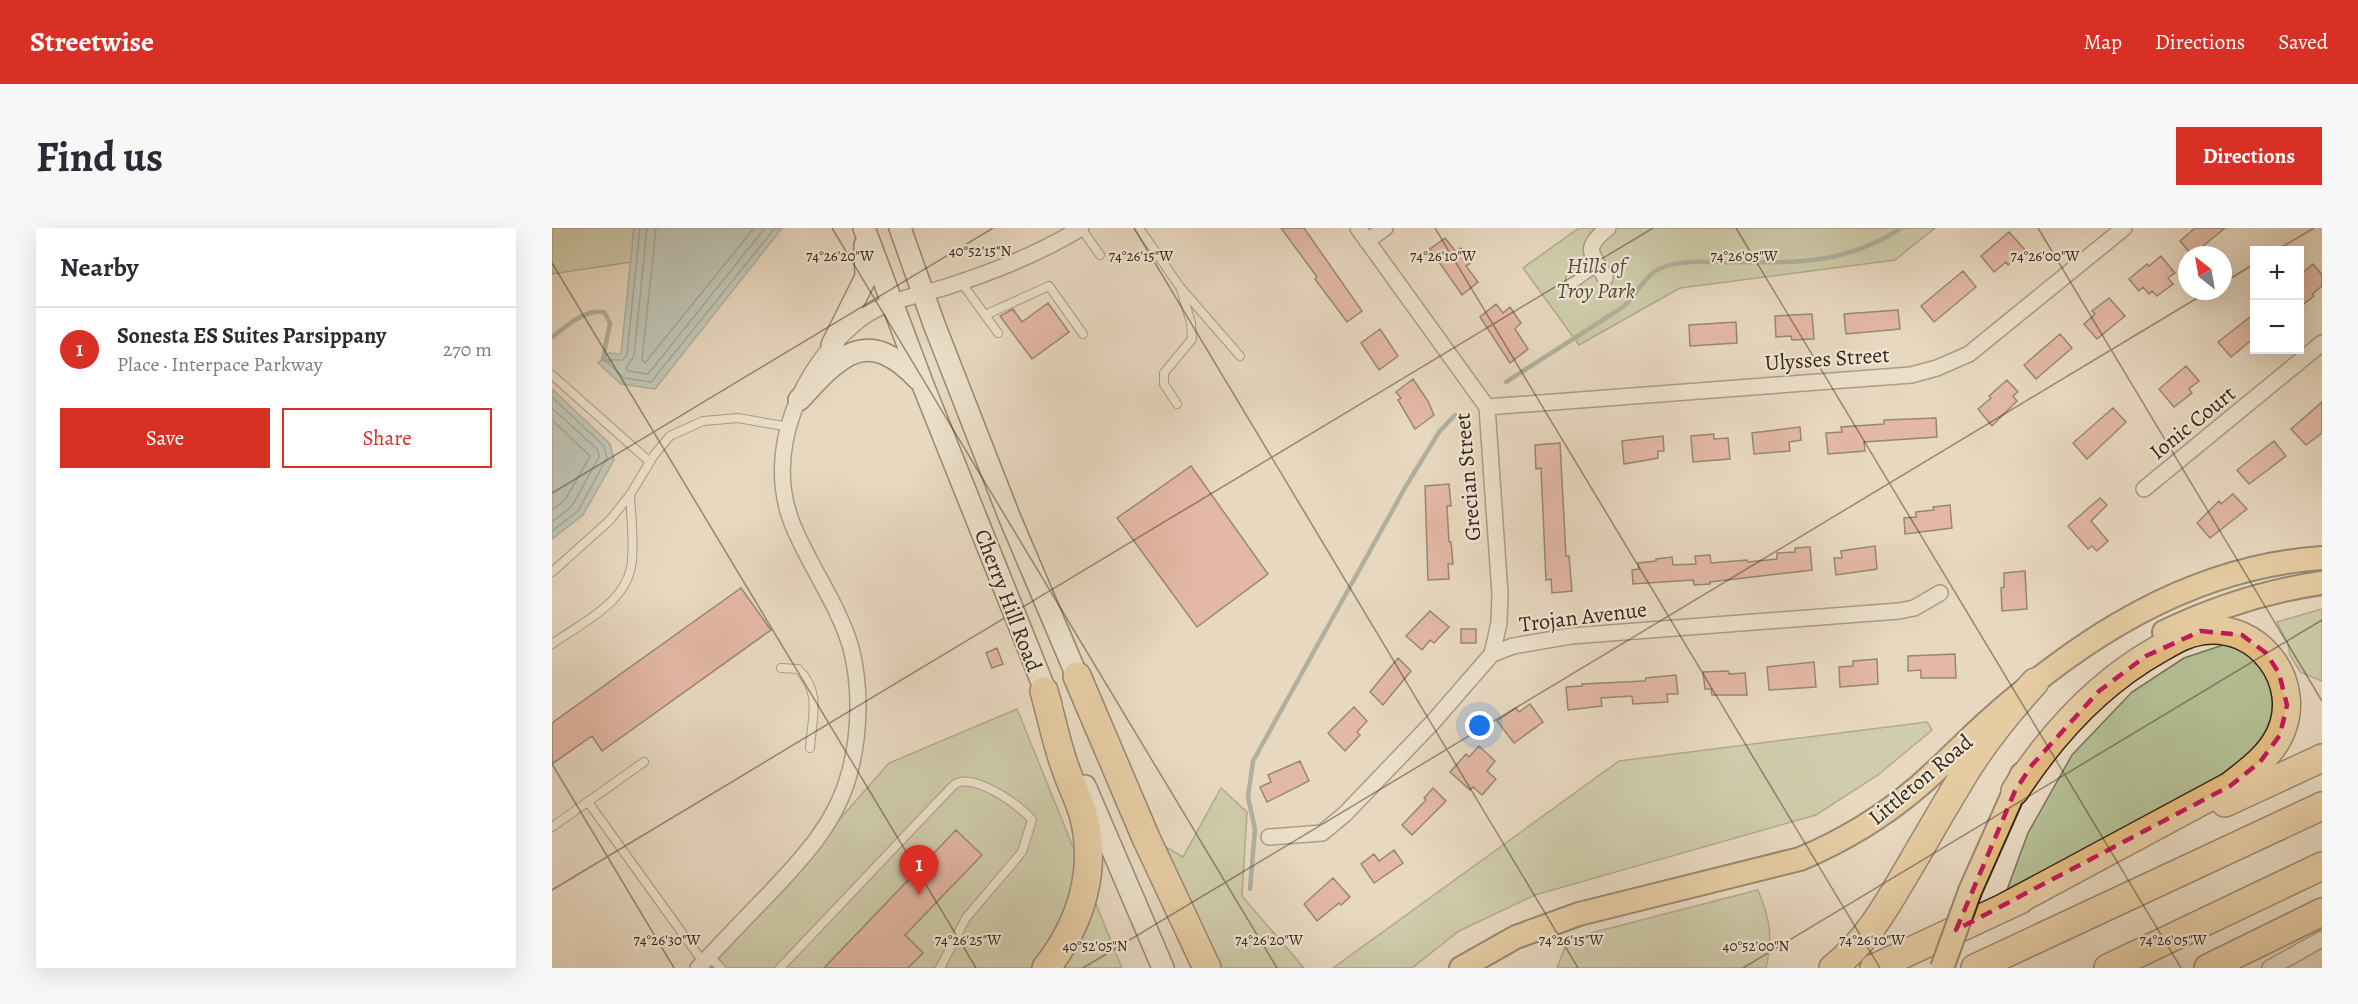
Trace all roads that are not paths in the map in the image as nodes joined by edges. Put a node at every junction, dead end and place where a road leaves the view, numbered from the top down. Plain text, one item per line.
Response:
1 (900, 228) edge
2 (1081, 228) edge
3 (1139, 228) edge
4 (1358, 228) edge
5 (1385, 228) edge
6 (1608, 228) edge
7 (2124, 228) edge
8 (865, 229) edge
9 (1367, 241) junction
10 (1100, 255) dead end
11 (1595, 264) junction
12 (1605, 278) dead end
13 (1574, 279) dead end
14 (961, 282) junction
15 (1180, 287) junction
16 (923, 293) junction
17 (892, 303) junction
18 (985, 315) junction
19 (998, 333) dead end
20 (1083, 334) dead end
21 (2322, 343) edge
22 (832, 345) junction
23 (1240, 356) dead end
24 (552, 375) edge
25 (923, 385) junction
26 (799, 400) junction
27 (1177, 404) dead end
28 (1487, 407) junction
29 (789, 427) junction
30 (650, 462) junction
31 (2144, 489) dead end
32 (630, 495) junction
33 (2322, 558) edge
34 (552, 572) edge
35 (2322, 584) edge
36 (1940, 593) dead end
37 (552, 644) edge
38 (1492, 654) junction
39 (782, 668) dead end
40 (1077, 676) joint
41 (2035, 682) junction
42 (1044, 691) junction
43 (810, 748) dead end
44 (2322, 758) edge
45 (644, 762) dead end
46 (2015, 791) junction
47 (588, 802) junction
48 (2322, 806) edge
49 (552, 827) edge
50 (1269, 837) dead end
51 (2322, 866) edge
52 (2003, 908) junction
53 (2322, 912) edge
54 (2322, 939) edge
55 (703, 962) edge
56 (2124, 962) edge
57 (721, 968) edge
58 (780, 968) edge
59 (940, 968) edge
60 (1046, 968) edge
61 (1163, 968) edge
62 (1207, 968) edge
63 (1461, 968) edge
64 (1833, 968) edge
65 (1874, 968) edge
66 (1942, 968) edge
67 (1975, 968) edge
68 (2108, 968) edge
69 (2208, 968) edge
70 (2270, 968) edge

1 - 16 main road, Cherry Hill Road
2 - 10 lane
2 - 14 street
3 - 15 lane
4 - 9 street, Grecian Street
5 - 9 street
6 - 11 street
7 - 28 street, Ulysses Street
8 - 17 main road, Cherry Hill Road
8 - 22 main road
9 - 28 street, Grecian Street
11 - 12 street
11 - 13 street
14 - 16 street
14 - 18 lane
15 - 23 lane
15 - 27 lane
16 - 17 street
16 - 40 main road, Cherry Hill Road
17 - 22 street
17 - 25 main road, Cherry Hill Road
18 - 19 lane
18 - 20 lane
21 - 31 street, Ionic Court
22 - 26 street
24 - 30 lane
25 - 26 main road
25 - 42 main road, Cherry Hill Road
26 - 29 street
28 - 38 street, Grecian Street
29 - 30 lane
29 - 55 street
30 - 32 lane
32 - 34 lane
32 - 37 lane
33 - 41 main road, Littleton Road
35 - 46 main road
36 - 38 street, Trojan Avenue
38 - 50 street, Trojan Avenue
39 - 43 lane
40 - 62 highway
41 - 63 main road, Littleton Road
41 - 64 highway
42 - 60 highway
42 - 61 main road, Cherry Hill Road
44 - 52 highway
45 - 47 lane
46 - 52 highway
46 - 66 main road, bridge
47 - 49 lane
47 - 55 lane
48 - 67 highway
51 - 56 highway
52 - 65 highway
53 - 69 highway
54 - 70 street
55 - 57 lane
56 - 68 highway
58 - 59 lane

